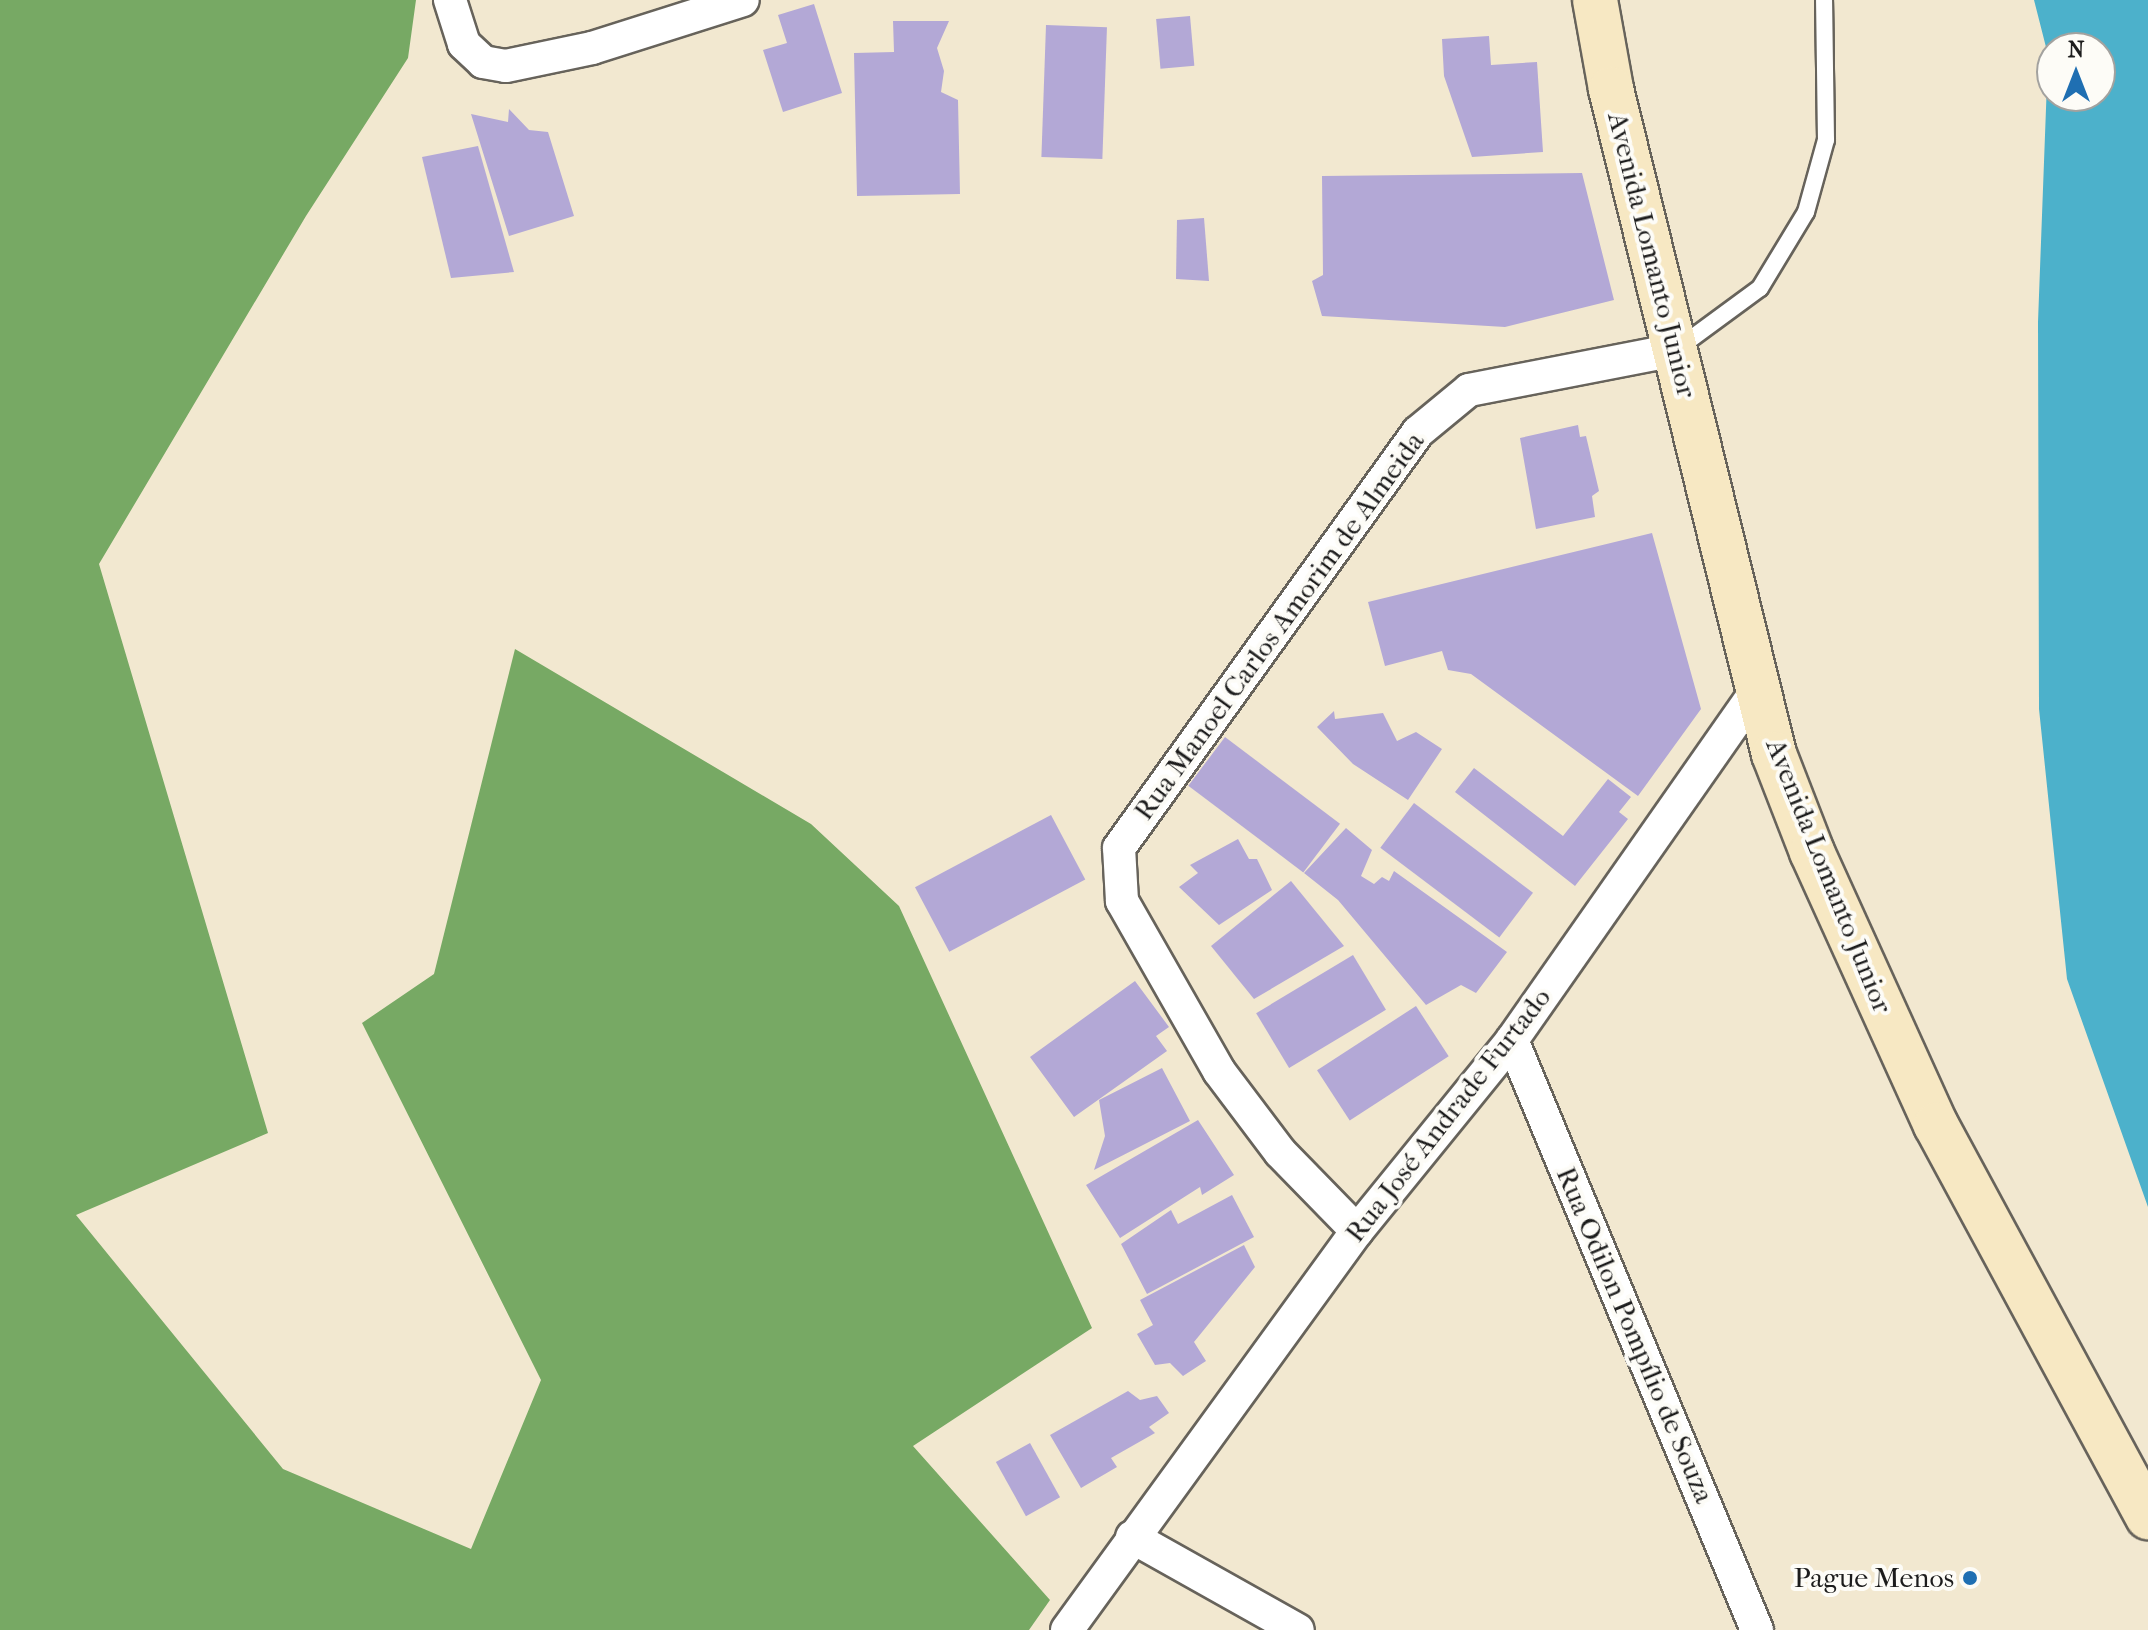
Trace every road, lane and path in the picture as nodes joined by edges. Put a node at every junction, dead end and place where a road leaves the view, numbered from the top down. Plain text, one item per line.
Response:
1 (450, 0) edge
2 (743, 0) edge
3 (1595, 0) edge
4 (1824, 0) edge
5 (1675, 350) junction
6 (1758, 689) junction
7 (1512, 1040) junction
8 (1357, 1231) junction
9 (2148, 1517) edge
10 (1132, 1537) junction
11 (1067, 1630) edge
12 (1298, 1630) edge
13 (1757, 1630) edge

1 - 2 street
3 - 5 main road, Avenida Lomanto Junior
4 - 5 lane
5 - 6 main road, Avenida Lomanto Junior
5 - 8 street, Rua Manoel Carlos Amorim de Almeida
6 - 7 street, Rua José Andrade Furtado
6 - 9 main road, Avenida Lomanto Junior
7 - 8 street, Rua José Andrade Furtado
7 - 13 street, Rua Odilon Pompílio de Souza
8 - 10 street, Rua José Andrade Furtado
10 - 11 street, Rua José Andrade Furtado
10 - 12 street

